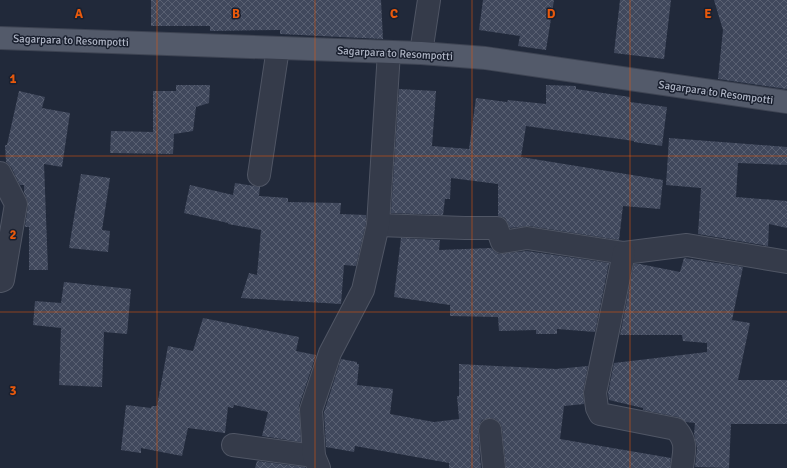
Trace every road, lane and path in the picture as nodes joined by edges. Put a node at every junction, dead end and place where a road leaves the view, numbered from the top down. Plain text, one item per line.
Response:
1 (429, 0) edge
2 (0, 38) edge
3 (278, 48) junction
4 (389, 52) junction
5 (421, 53) junction
6 (787, 102) edge
7 (0, 173) edge
8 (259, 174) dead end
9 (378, 225) junction
10 (624, 252) junction
11 (787, 262) edge
12 (0, 281) edge
13 (490, 430) dead end
14 (233, 445) dead end
15 (317, 462) edge
16 (494, 468) edge
17 (682, 468) edge

1 - 5 street
2 - 3 main road, Sagarpara to Resompotti
3 - 4 main road, Sagarpara to Resompotti
3 - 8 street
4 - 5 main road, Sagarpara to Resompotti
4 - 9 street
5 - 6 main road, Sagarpara to Resompotti
7 - 12 street
9 - 10 street
9 - 15 street
10 - 11 street
10 - 17 street
13 - 16 street
14 - 15 street

